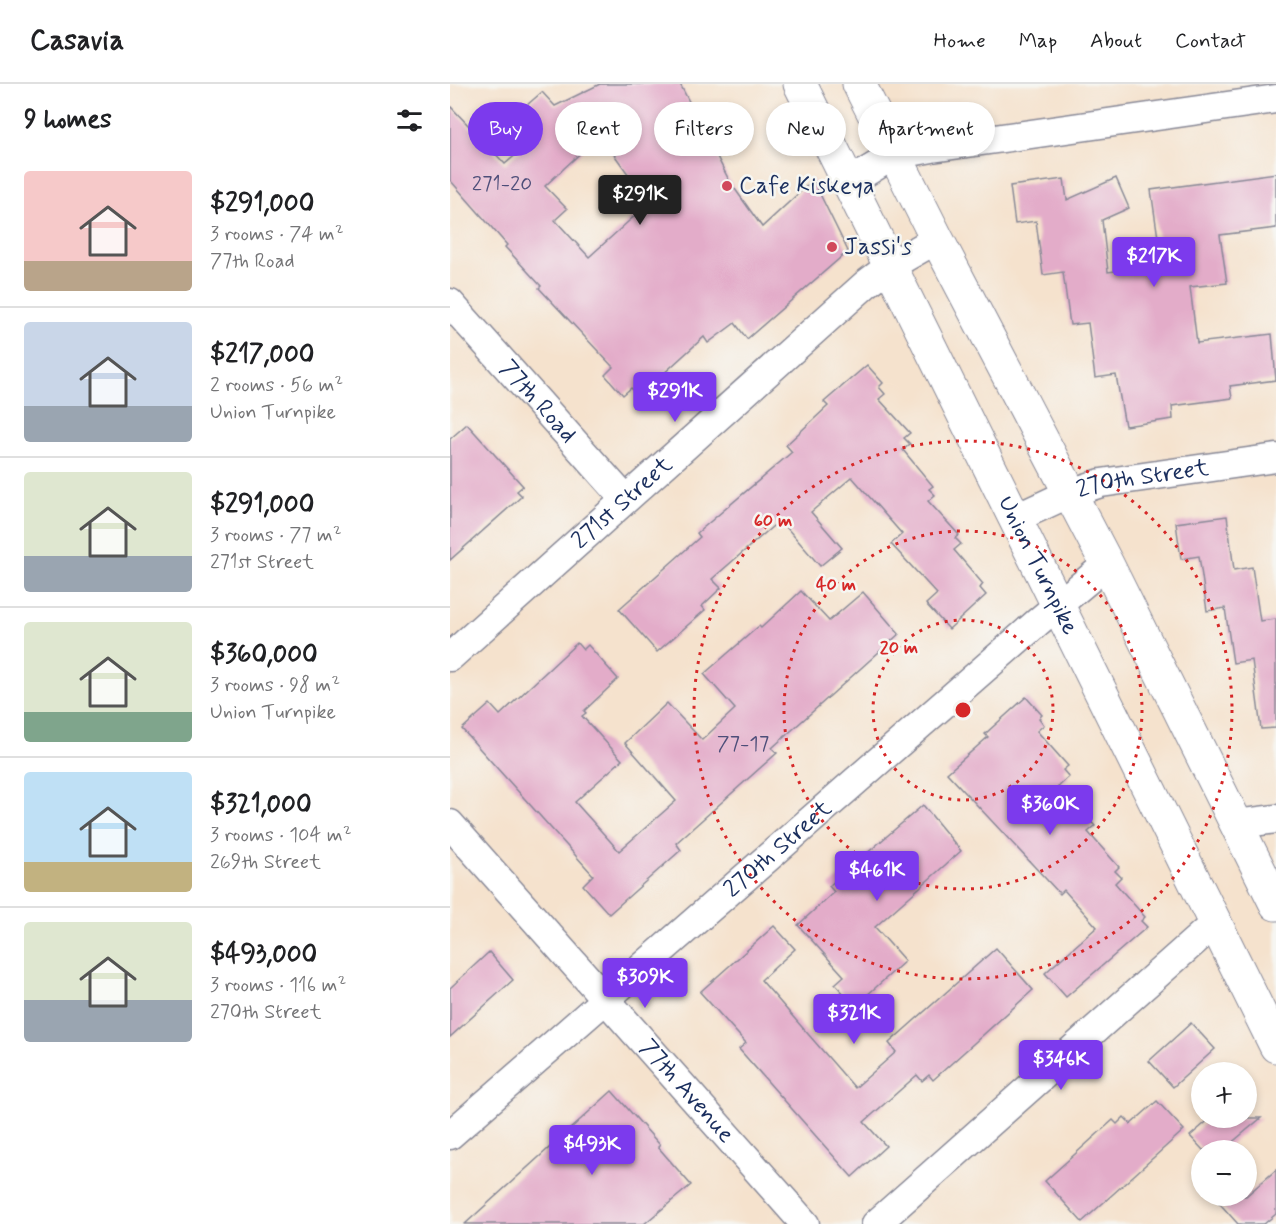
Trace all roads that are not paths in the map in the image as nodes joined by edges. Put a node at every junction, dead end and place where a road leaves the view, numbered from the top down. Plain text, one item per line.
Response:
1 (800, 84) edge
2 (859, 84) edge
3 (1276, 99) edge
4 (868, 102) edge
5 (995, 138) edge
6 (892, 156) edge
7 (895, 156) edge
8 (848, 183) junction
9 (937, 240) junction
10 (890, 266) junction
11 (450, 303) edge
12 (1276, 458) edge
13 (1070, 493) junction
14 (625, 499) junction
15 (1014, 519) junction
16 (1107, 564) junction
17 (1057, 605) junction
18 (450, 657) edge
19 (1276, 819) edge
20 (450, 824) edge
21 (1236, 824) junction
22 (1276, 904) edge
23 (1215, 923) junction
24 (605, 999) junction
25 (1276, 1046) edge
26 (450, 1135) edge
27 (805, 1224) edge
28 (876, 1224) edge

1 - 8 main road, Union Turnpike
2 - 4 main road
3 - 5 street
6 - 8 street
7 - 9 main road
8 - 10 main road, Union Turnpike
9 - 10 street, 271st Street
9 - 13 main road
10 - 14 street, 271st Street
10 - 15 main road, Union Turnpike
11 - 14 street, 77th Road
12 - 13 street, 270th Street
13 - 15 street, 270th Street
13 - 16 main road
14 - 18 street, 271st Street
15 - 17 main road, Union Turnpike
16 - 17 street, 270th Street
16 - 21 main road
17 - 23 main road, Union Turnpike
17 - 24 street, 270th Street
19 - 21 street
20 - 24 street, 77th Avenue
21 - 22 main road
23 - 25 main road, Union Turnpike
23 - 28 street
24 - 26 street, 270th Street
24 - 27 street, 77th Avenue

